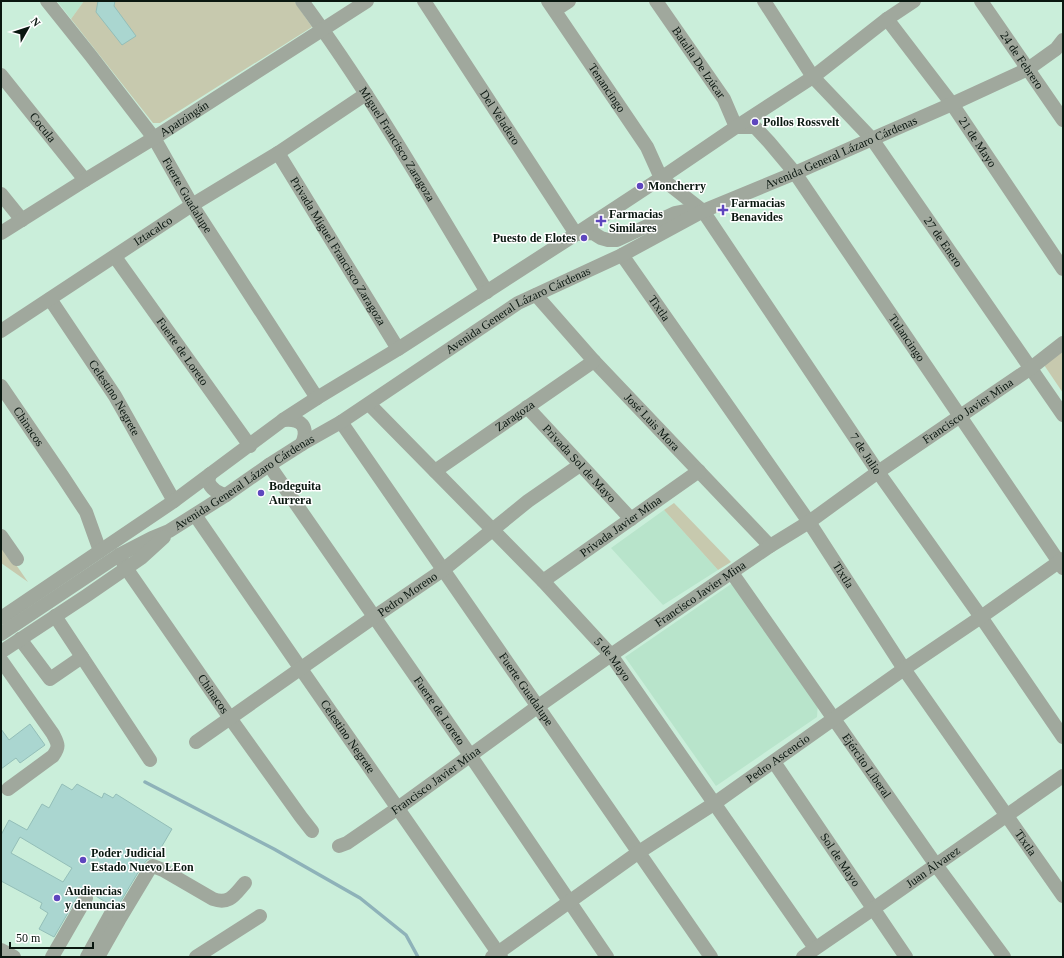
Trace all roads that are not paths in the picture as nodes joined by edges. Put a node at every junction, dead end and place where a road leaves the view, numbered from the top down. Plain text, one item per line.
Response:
1 (47, 1) edge
2 (302, 1) edge
3 (367, 1) edge
4 (424, 1) edge
5 (569, 1) edge
6 (656, 1) edge
7 (764, 1) edge
8 (914, 1) edge
9 (981, 1) edge
10 (552, 6) edge
11 (887, 19) junction
12 (323, 30) junction
13 (1061, 45) edge
14 (1028, 69) junction
15 (1, 75) edge
16 (813, 77) junction
17 (366, 94) junction
18 (952, 104) junction
19 (1063, 120) edge
20 (736, 127) junction
21 (154, 138) junction
22 (872, 139) junction
23 (278, 153) junction
24 (795, 174) junction
25 (661, 178) junction
26 (85, 180) junction
27 (1, 194) edge
28 (192, 205) junction
29 (703, 211) junction
30 (22, 220) junction
31 (1, 233) edge
32 (576, 234) junction
33 (622, 256) junction
34 (115, 257) junction
35 (1063, 269) edge
36 (487, 292) junction
37 (536, 294) junction
38 (50, 298) junction
39 (1, 331) edge
40 (1063, 343) edge
41 (398, 349) junction
42 (594, 361) junction
43 (1031, 368) junction
44 (1, 386) edge
45 (317, 398) junction
46 (369, 404) junction
47 (527, 407) junction
48 (1063, 415) edge
49 (960, 417) junction
50 (283, 420) junction
51 (341, 422) junction
52 (302, 444) junction
53 (250, 446) junction
54 (269, 465) junction
55 (580, 465) junction
56 (435, 471) junction
57 (699, 471) junction
58 (878, 472) junction
59 (210, 474) junction
60 (226, 495) junction
61 (174, 501) junction
62 (195, 515) junction
63 (631, 519) junction
64 (809, 522) junction
65 (493, 530) junction
66 (169, 531) junction
67 (1, 536) edge
68 (770, 546) junction
69 (100, 551) junction
70 (119, 555) junction
71 (17, 559) dead end
72 (1062, 563) edge
73 (126, 568) junction
74 (443, 570) junction
75 (732, 573) junction
76 (543, 581) junction
77 (55, 616) junction
78 (374, 617) junction
79 (982, 617) junction
80 (1, 618) edge
81 (1, 634) edge
82 (20, 639) junction
83 (1, 652) edge
84 (611, 655) junction
85 (82, 657) junction
86 (1, 660) edge
87 (300, 669) junction
88 (904, 669) junction
89 (537, 707) junction
90 (230, 718) junction
91 (835, 719) junction
92 (1063, 737) edge
93 (196, 742) dead end
94 (470, 755) junction
95 (150, 760) dead end
96 (774, 762) junction
97 (1063, 776) edge
98 (8, 789) dead end
99 (714, 803) junction
100 (398, 808) junction
101 (1006, 815) junction
102 (312, 831) dead end
103 (339, 846) dead end
104 (639, 852) junction
105 (936, 865) junction
106 (245, 883) dead end
107 (1063, 896) edge
108 (86, 898) dead end
109 (569, 901) junction
110 (873, 909) junction
111 (112, 912) dead end
112 (260, 916) dead end
113 (816, 948) junction
114 (1, 950) edge
115 (497, 956) edge
116 (14, 957) edge
117 (52, 957) edge
118 (87, 957) edge
119 (98, 957) edge
120 (196, 957) edge
121 (607, 957) edge
122 (710, 957) edge
123 (803, 957) edge
124 (906, 957) edge
125 (1004, 957) edge

1 - 21 street, Fuerte Guadalupe
2 - 12 street, Miguel Francisco Zaragoza
3 - 12 street, Apatzingán
4 - 32 street, Del Veladero
5 - 10 street
6 - 20 street, Batalla De Izúcar
7 - 16 street, 27 de Enero
8 - 11 street, Avenida General Lázaro Cárdenas
9 - 14 street, 24 de Febrero
10 - 25 street, Tenancingo
11 - 16 street, Avenida General Lázaro Cárdenas
11 - 18 street, 21 de Mayo
12 - 17 street, Miguel Francisco Zaragoza
12 - 21 street, Apatzingán
13 - 14 street, Avenida General Lázaro Cárdenas
14 - 18 street, Avenida General Lázaro Cárdenas
14 - 19 street, 24 de Febrero
15 - 26 street, Cocula
16 - 20 street, Avenida General Lázaro Cárdenas
16 - 22 street, 27 de Enero
17 - 23 street, Iztacalco
17 - 36 street, Miguel Francisco Zaragoza
18 - 22 street, Avenida General Lázaro Cárdenas
18 - 35 street, 21 de Mayo
20 - 24 street, Tulancingo
20 - 25 street, Avenida General Lázaro Cárdenas
21 - 26 street, Apatzingán
21 - 28 street, Fuerte Guadalupe
22 - 24 street, Avenida General Lázaro Cárdenas
22 - 43 street, 27 de Enero
23 - 28 street, Iztacalco
23 - 41 street, Privada Miguel Francisco Zaragoza
24 - 29 street, Avenida General Lázaro Cárdenas
24 - 49 street, Tulancingo
25 - 29 street, 7 de Julio
25 - 32 street, Avenida General Lázaro Cárdenas
26 - 30 street, Apatzingán
27 - 30 street
28 - 34 street, Iztacalco
28 - 45 street, Fuerte Guadalupe
29 - 32 street
29 - 33 street, Avenida General Lázaro Cárdenas
29 - 58 street, 7 de Julio
30 - 31 street, Apatzingán
32 - 36 street, Avenida General Lázaro Cárdenas
33 - 37 street, Avenida General Lázaro Cárdenas
33 - 64 street, Tixtla
34 - 38 street, Iztacalco
34 - 53 street, Fuerte de Loreto
36 - 41 street, Avenida General Lázaro Cárdenas
37 - 42 street, José Luis Mora
37 - 46 street, Avenida General Lázaro Cárdenas
38 - 39 street, Iztacalco
38 - 61 street, Celestino Negrete
40 - 43 street, Francisco Javier Mina
41 - 45 street, Avenida General Lázaro Cárdenas
42 - 47 street, Zaragoza
42 - 57 street, José Luis Mora
43 - 48 street, 27 de Enero
43 - 49 street, Francisco Javier Mina
44 - 69 street, Chinacos
45 - 50 street, Avenida General Lázaro Cárdenas
46 - 51 street, Avenida General Lázaro Cárdenas
46 - 56 street, 5 de Mayo
47 - 55 street, Privada Sol de Mayo
47 - 56 street, Zaragoza
49 - 58 street, Francisco Javier Mina
49 - 72 street, Tulancingo
50 - 52 street
50 - 53 street, Avenida General Lázaro Cárdenas
51 - 52 street, Avenida General Lázaro Cárdenas
51 - 74 street, Fuerte Guadalupe
52 - 54 street, Avenida General Lázaro Cárdenas
53 - 59 street, Avenida General Lázaro Cárdenas
54 - 60 street, Avenida General Lázaro Cárdenas
54 - 78 street, Fuerte de Loreto
55 - 63 street, Privada Sol de Mayo
55 - 65 street, Pedro Moreno
56 - 65 street, 5 de Mayo
57 - 63 street, Privada Javier Mina
57 - 68 street, José Luis Mora
58 - 64 street, Francisco Javier Mina
58 - 79 street, 7 de Julio
59 - 60 street
59 - 61 street, Avenida General Lázaro Cárdenas
60 - 62 street, Avenida General Lázaro Cárdenas
61 - 69 street, Avenida General Lázaro Cárdenas
62 - 66 street, Avenida General Lázaro Cárdenas
62 - 87 street, Celestino Negrete
63 - 76 street, Privada Javier Mina
64 - 68 street, Francisco Javier Mina
64 - 88 street, Tixtla
65 - 74 street, Pedro Moreno
65 - 76 street, 5 de Mayo
66 - 70 street, Avenida General Lázaro Cárdenas
66 - 73 street
67 - 71 street
68 - 75 street, Francisco Javier Mina
69 - 80 street, Avenida General Lázaro Cárdenas
70 - 73 street, Chinacos
70 - 81 street, Avenida General Lázaro Cárdenas
72 - 79 street, Pedro Ascencio
73 - 77 street
73 - 90 street, Chinacos
74 - 78 street, Pedro Moreno
74 - 89 street, Fuerte Guadalupe
75 - 84 street, Francisco Javier Mina
75 - 91 street, Ejército Liberal
76 - 84 street, 5 de Mayo
77 - 82 street
77 - 85 street
78 - 87 street, Pedro Moreno
78 - 94 street, Fuerte de Loreto
79 - 88 street, Pedro Ascencio
79 - 92 street, 7 de Julio
82 - 83 street
82 - 85 street
84 - 89 street, Francisco Javier Mina
84 - 99 street, 5 de Mayo
85 - 95 street
86 - 98 street
87 - 90 street, Pedro Moreno
87 - 100 street, Celestino Negrete
88 - 91 street, Pedro Ascencio
88 - 101 street, Tixtla
89 - 94 street, Francisco Javier Mina
89 - 104 street, Fuerte Guadalupe
90 - 93 street, Pedro Moreno
90 - 102 street, Chinacos
91 - 96 street, Pedro Ascencio
91 - 105 street, Ejército Liberal
94 - 100 street, Francisco Javier Mina
94 - 109 street, Fuerte de Loreto
96 - 99 street, Pedro Ascencio
96 - 110 street, Sol de Mayo
97 - 101 street, Juan Álvarez
99 - 104 street, Pedro Ascencio
99 - 113 street, 5 de Mayo
100 - 103 street, Francisco Javier Mina
100 - 115 street, Celestino Negrete
101 - 105 street, Juan Álvarez
101 - 107 street, Tixtla
104 - 109 street, Pedro Ascencio
104 - 122 street, Fuerte Guadalupe
105 - 110 street, Juan Álvarez
105 - 125 street, Ejército Liberal
106 - 119 street
108 - 117 street
109 - 115 street, Pedro Ascencio
109 - 121 street, Fuerte de Loreto
110 - 113 street, Juan Álvarez
110 - 124 street, Sol de Mayo
111 - 118 street
112 - 120 street
113 - 123 street, Juan Álvarez
114 - 116 street

